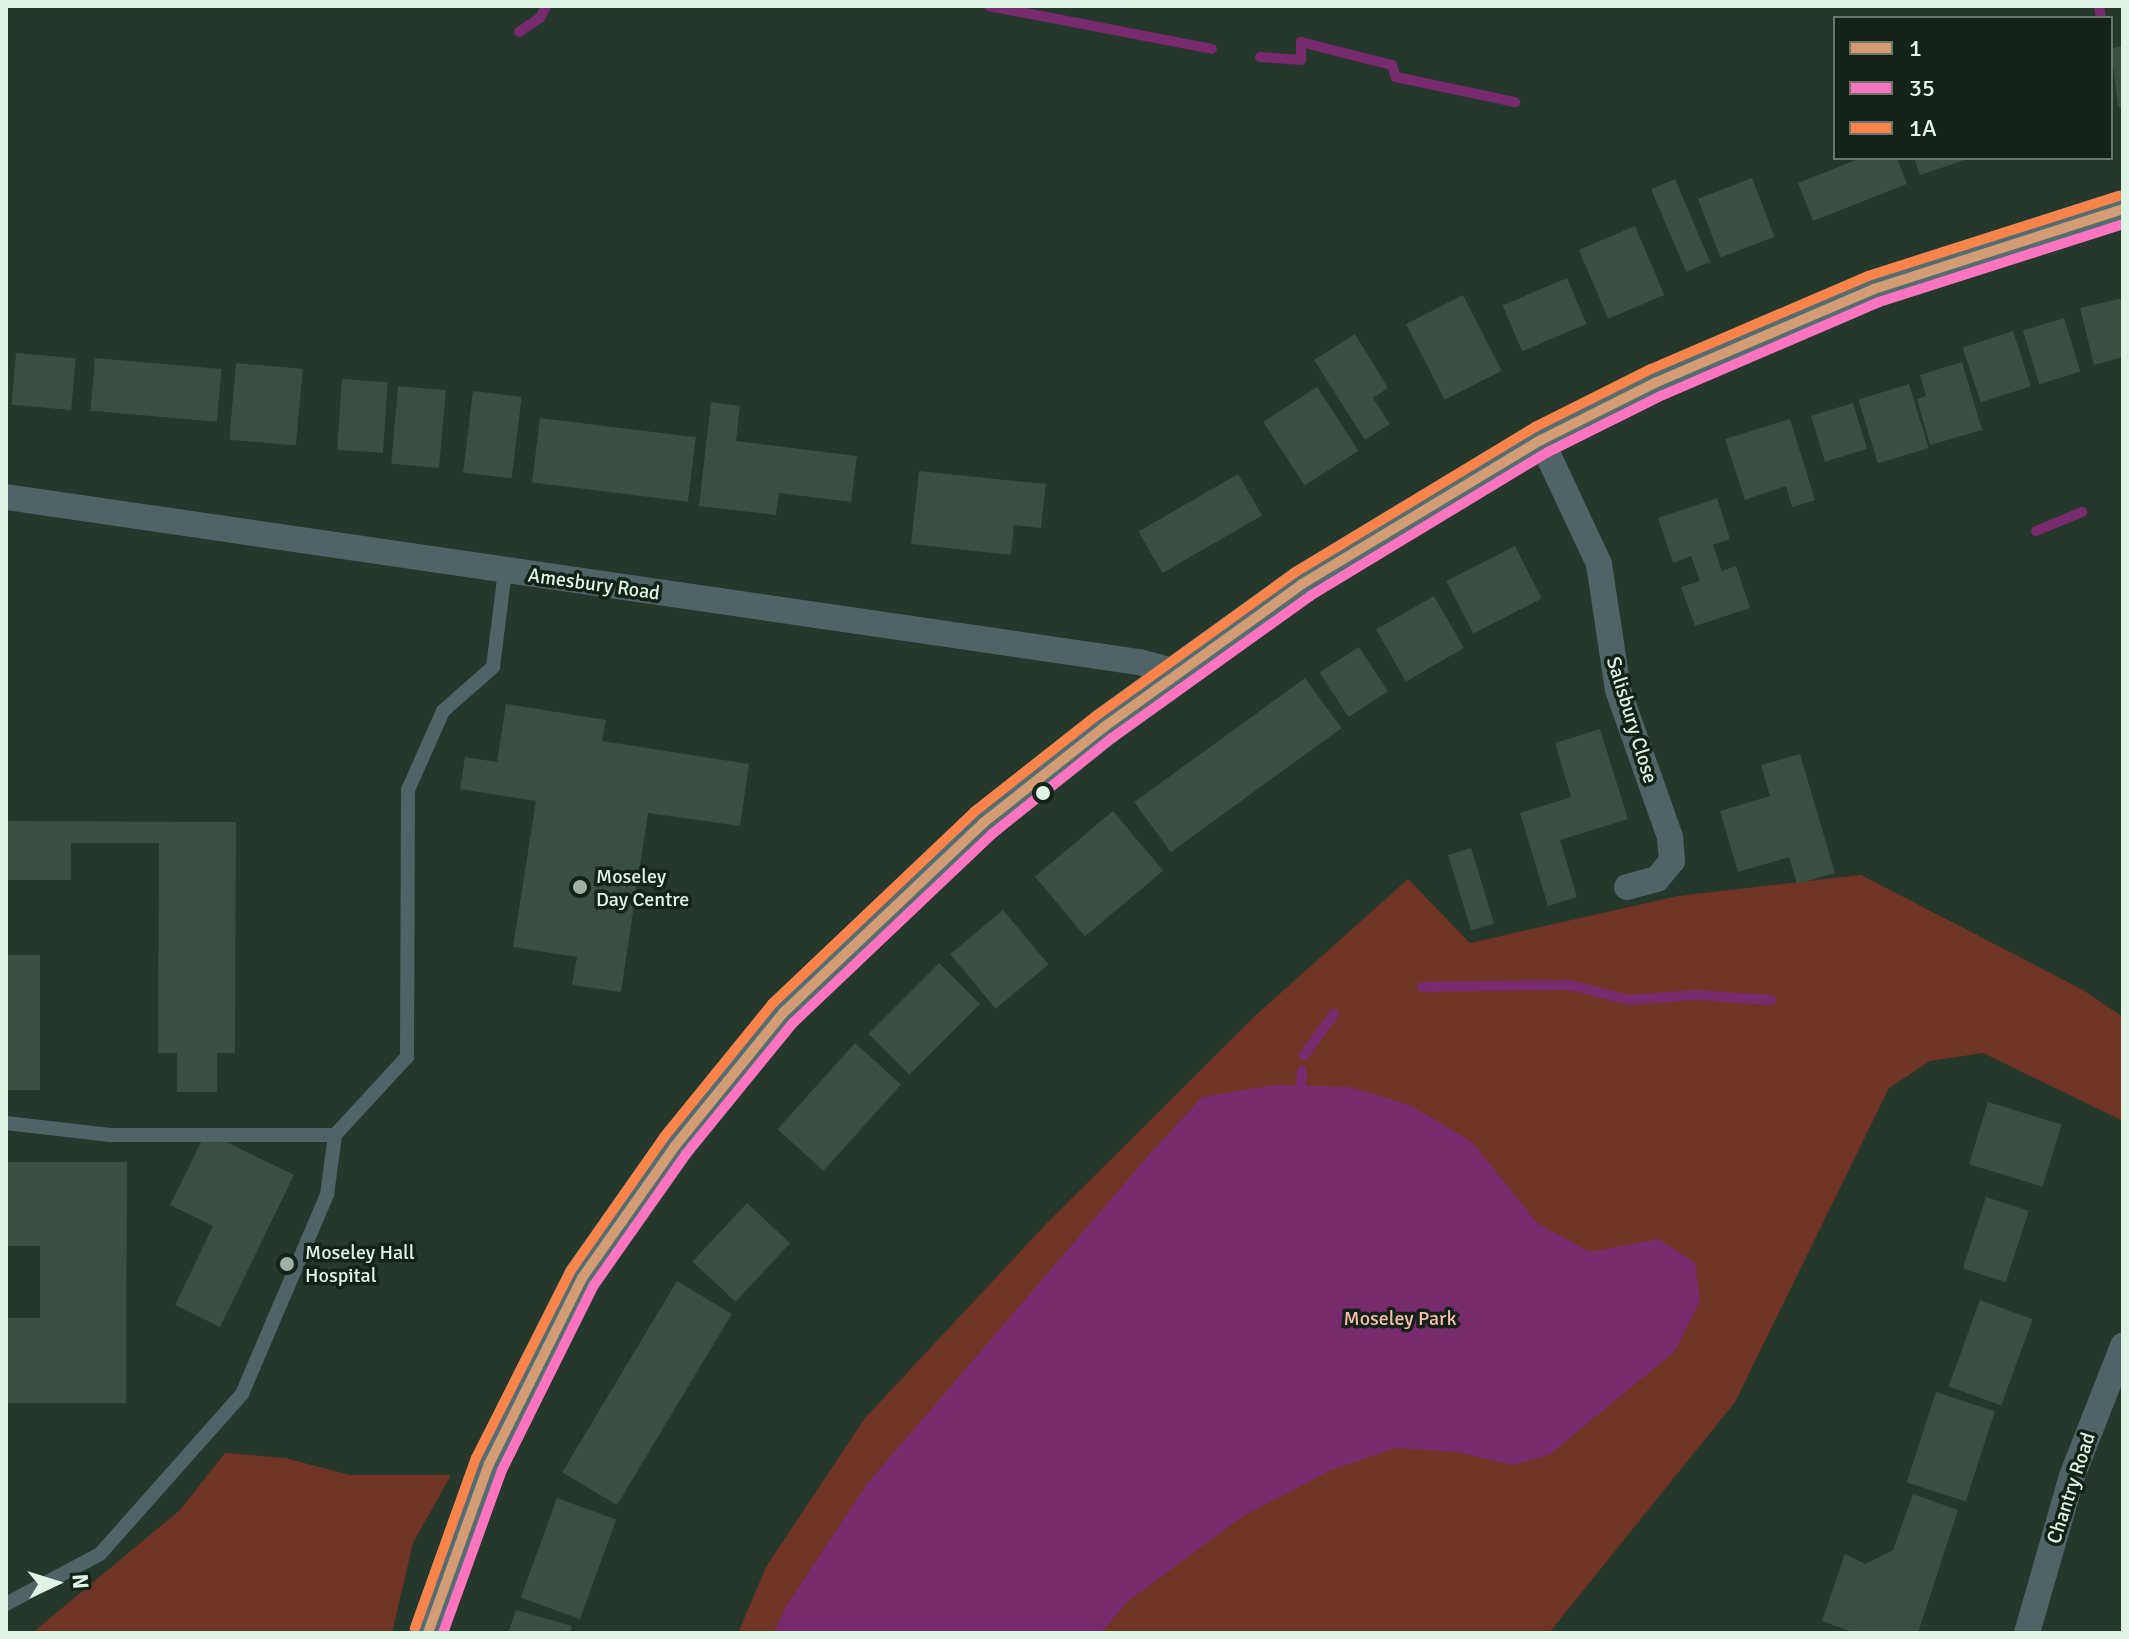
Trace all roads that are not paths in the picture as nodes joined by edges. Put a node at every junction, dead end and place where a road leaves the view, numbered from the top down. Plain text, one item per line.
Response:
1 (2123, 209) edge
2 (1541, 440) junction
3 (6, 497) edge
4 (505, 571) junction
5 (1181, 673) junction
6 (1627, 887) dead end
7 (6, 1123) edge
8 (335, 1135) junction
9 (2123, 1346) edge
10 (6, 1604) edge
11 (428, 1633) edge
12 (2027, 1633) edge

1 - 2 main road
2 - 5 main road
2 - 6 street, Salisbury Close
3 - 4 street, Amesbury Road
4 - 5 street, Amesbury Road
4 - 8 lane
5 - 11 main road
7 - 8 lane
8 - 10 lane
9 - 12 street, Chantry Road

